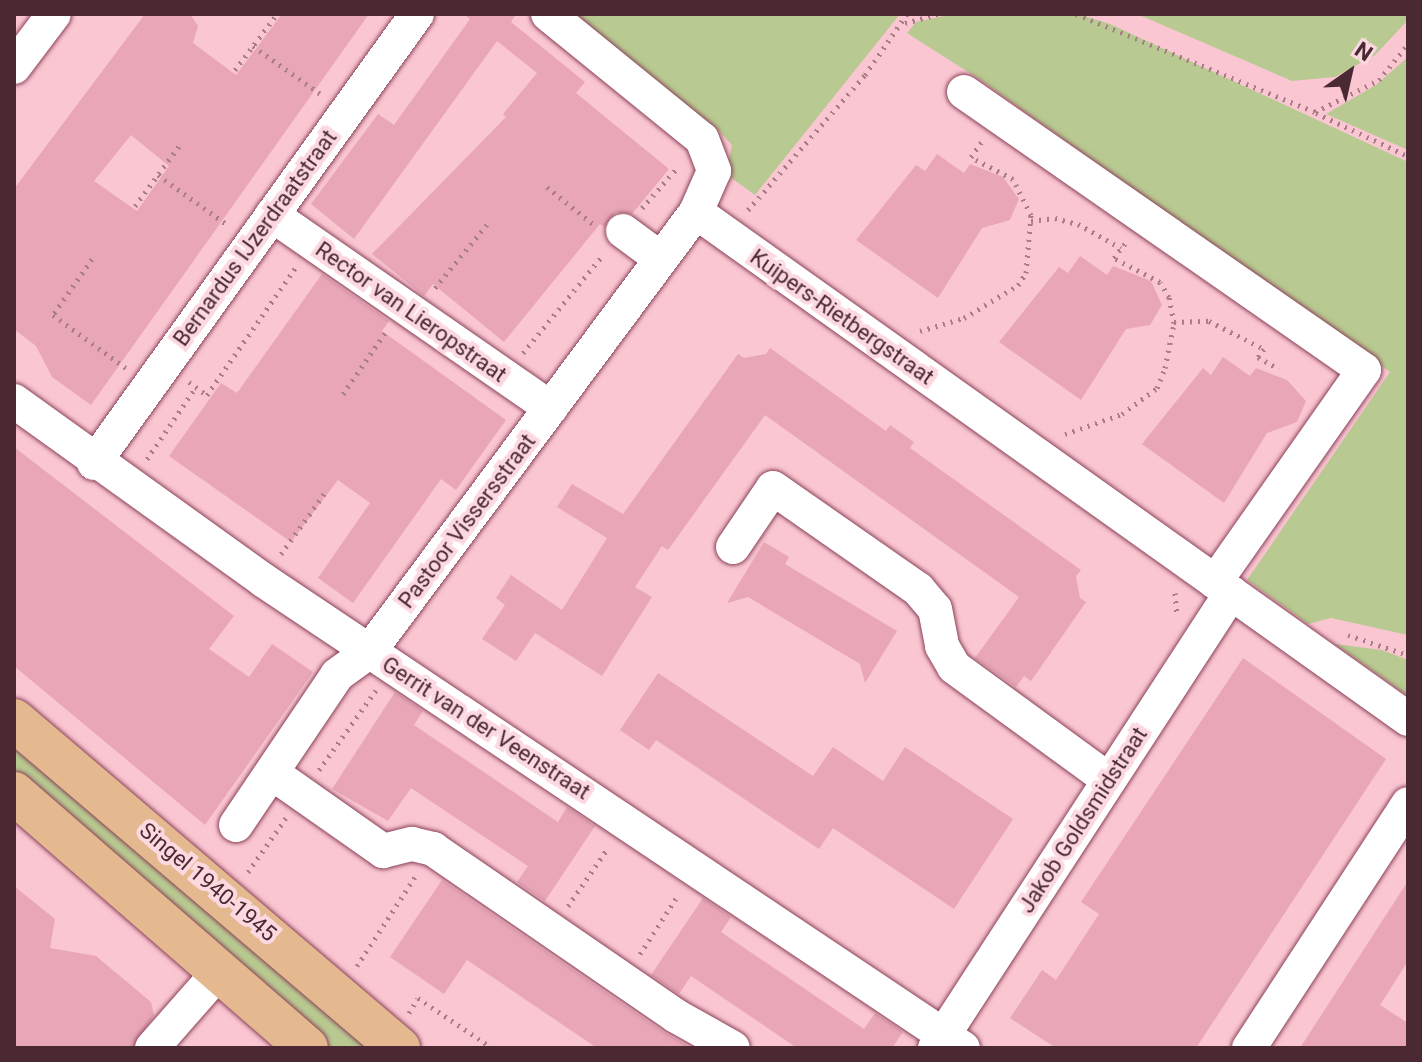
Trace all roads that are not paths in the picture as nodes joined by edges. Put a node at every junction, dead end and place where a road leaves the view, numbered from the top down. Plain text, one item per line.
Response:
1 (54, 14) edge
2 (417, 14) edge
3 (548, 14) edge
4 (14, 67) edge
5 (964, 92) dead end
6 (696, 212) junction
7 (272, 215) junction
8 (613, 231) road end
9 (661, 259) junction
10 (14, 401) edge
11 (551, 408) junction
12 (94, 463) junction
13 (733, 547) dead end
14 (1213, 581) junction
15 (369, 652) junction
16 (1408, 719) edge
17 (14, 720) edge
18 (272, 773) junction
19 (1109, 780) junction
20 (14, 793) edge
21 (1408, 804) edge
22 (236, 825) dead end
23 (218, 973) junction
24 (395, 1044) edge
25 (947, 1044) edge
26 (152, 1048) edge
27 (307, 1048) edge
28 (733, 1048) edge
29 (1249, 1048) edge

1 - 4 street
2 - 7 street, Bernardus IJzerdraatstraat
3 - 6 street
5 - 14 street
6 - 9 street, Pastoor Vissersstraat
6 - 14 street, Kuipers-Rietbergstraat
7 - 11 street, Rector van Lieropstraat
7 - 12 street, Bernardus IJzerdraatstraat
8 - 9 street
9 - 11 street, Pastoor Vissersstraat
10 - 12 street, Gerrit van der Veenstraat
11 - 15 street, Pastoor Vissersstraat
12 - 15 street, Gerrit van der Veenstraat
13 - 19 street
14 - 16 street, Kuipers-Rietbergstraat
14 - 19 street, Jakob Goldsmidstraat
15 - 18 street, Pastoor Vissersstraat
15 - 25 street, Gerrit van der Veenstraat
17 - 24 main road, Singel 1940-1945
18 - 22 street, Pastoor Vissersstraat
18 - 28 street
19 - 25 street, Jakob Goldsmidstraat
20 - 23 main road
21 - 29 street
23 - 26 street
23 - 27 main road

